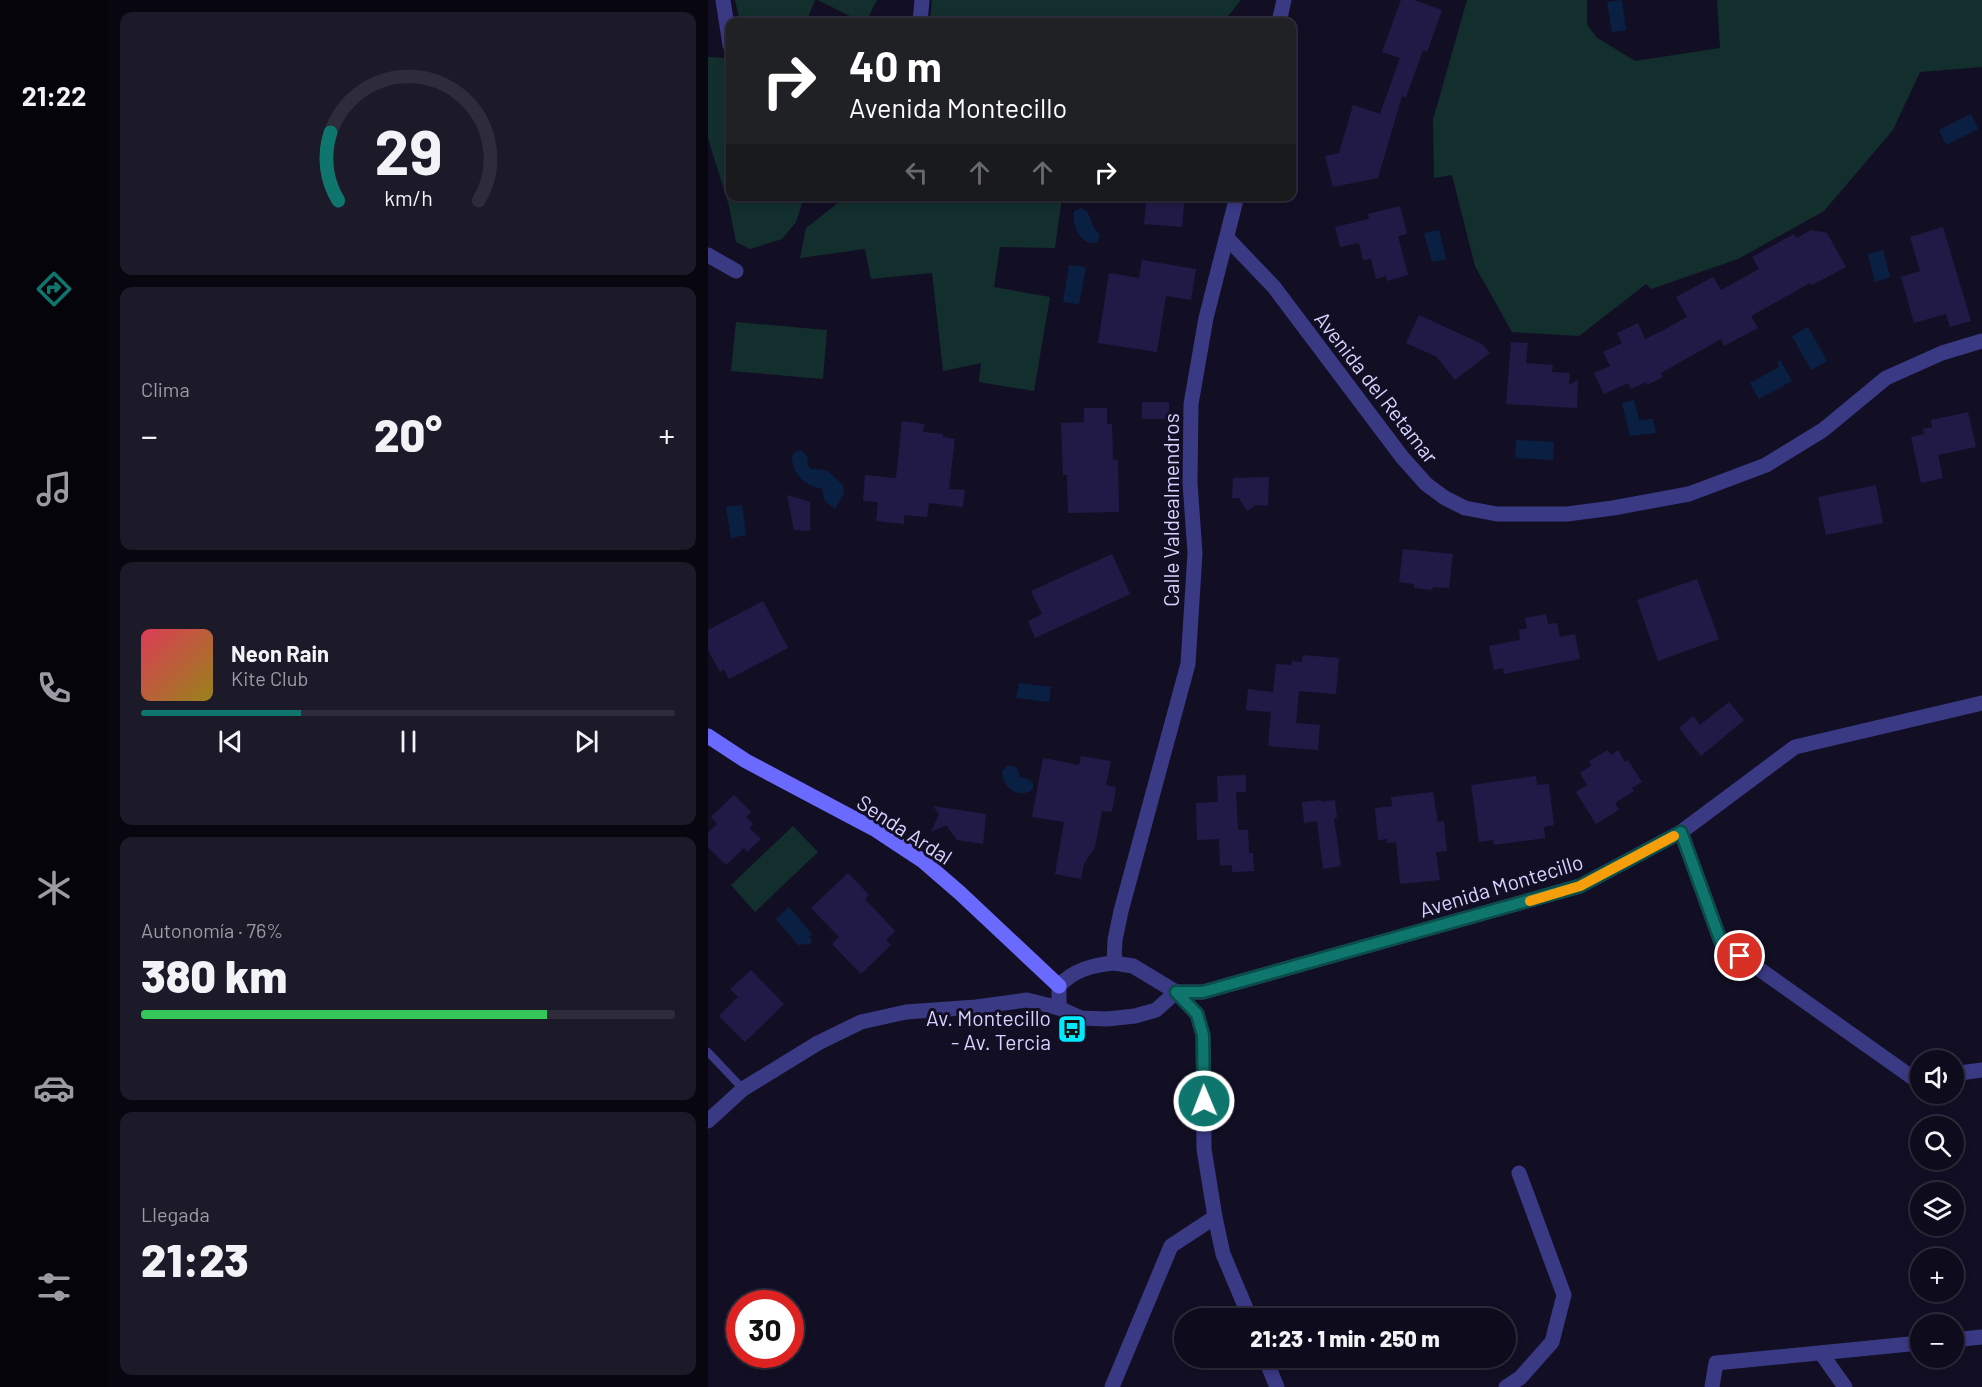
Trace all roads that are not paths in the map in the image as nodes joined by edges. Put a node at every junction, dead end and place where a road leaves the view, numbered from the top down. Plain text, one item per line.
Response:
1 (723, 0) edge
2 (922, 0) edge
3 (1284, 0) edge
4 (920, 18) edge
5 (1280, 18) edge
6 (726, 19) edge
7 (1236, 201) edge
8 (1228, 239) junction
9 (708, 255) edge
10 (736, 270) dead end
11 (1982, 341) edge
12 (1982, 703) edge
13 (708, 736) edge
14 (1681, 832) junction
15 (1114, 963) junction
16 (1059, 986) junction
17 (1176, 992) junction
18 (1059, 1008) junction
19 (708, 1052) edge
20 (1982, 1070) edge
21 (1964, 1072) edge
22 (1910, 1076) edge
23 (743, 1089) junction
24 (708, 1121) edge
25 (1519, 1173) dead end
26 (1215, 1217) junction
27 (1246, 1308) edge
28 (1982, 1337) edge
29 (1964, 1339) edge
30 (1910, 1344) edge
31 (1821, 1353) junction
32 (1269, 1368) edge
33 (1112, 1387) edge
34 (1277, 1387) edge
35 (1506, 1387) edge
36 (1712, 1387) edge
37 (1845, 1387) edge

1 - 6 street
2 - 4 street
3 - 5 street
7 - 8 street, Calle Valdealmendros
8 - 11 street, Avenida del Retamar
8 - 15 street, Calle Valdealmendros
9 - 10 street
12 - 14 street, Avenida Montecillo
13 - 16 main road, Senda Ardal
14 - 17 street, Avenida Montecillo
14 - 22 street
15 - 16 street
15 - 17 street
16 - 18 street
17 - 18 street
17 - 26 street
18 - 23 street
19 - 23 lane
20 - 21 street
23 - 24 street
25 - 35 street
26 - 27 street
26 - 33 street
28 - 29 street
30 - 31 street
31 - 36 street
31 - 37 street
32 - 34 street

